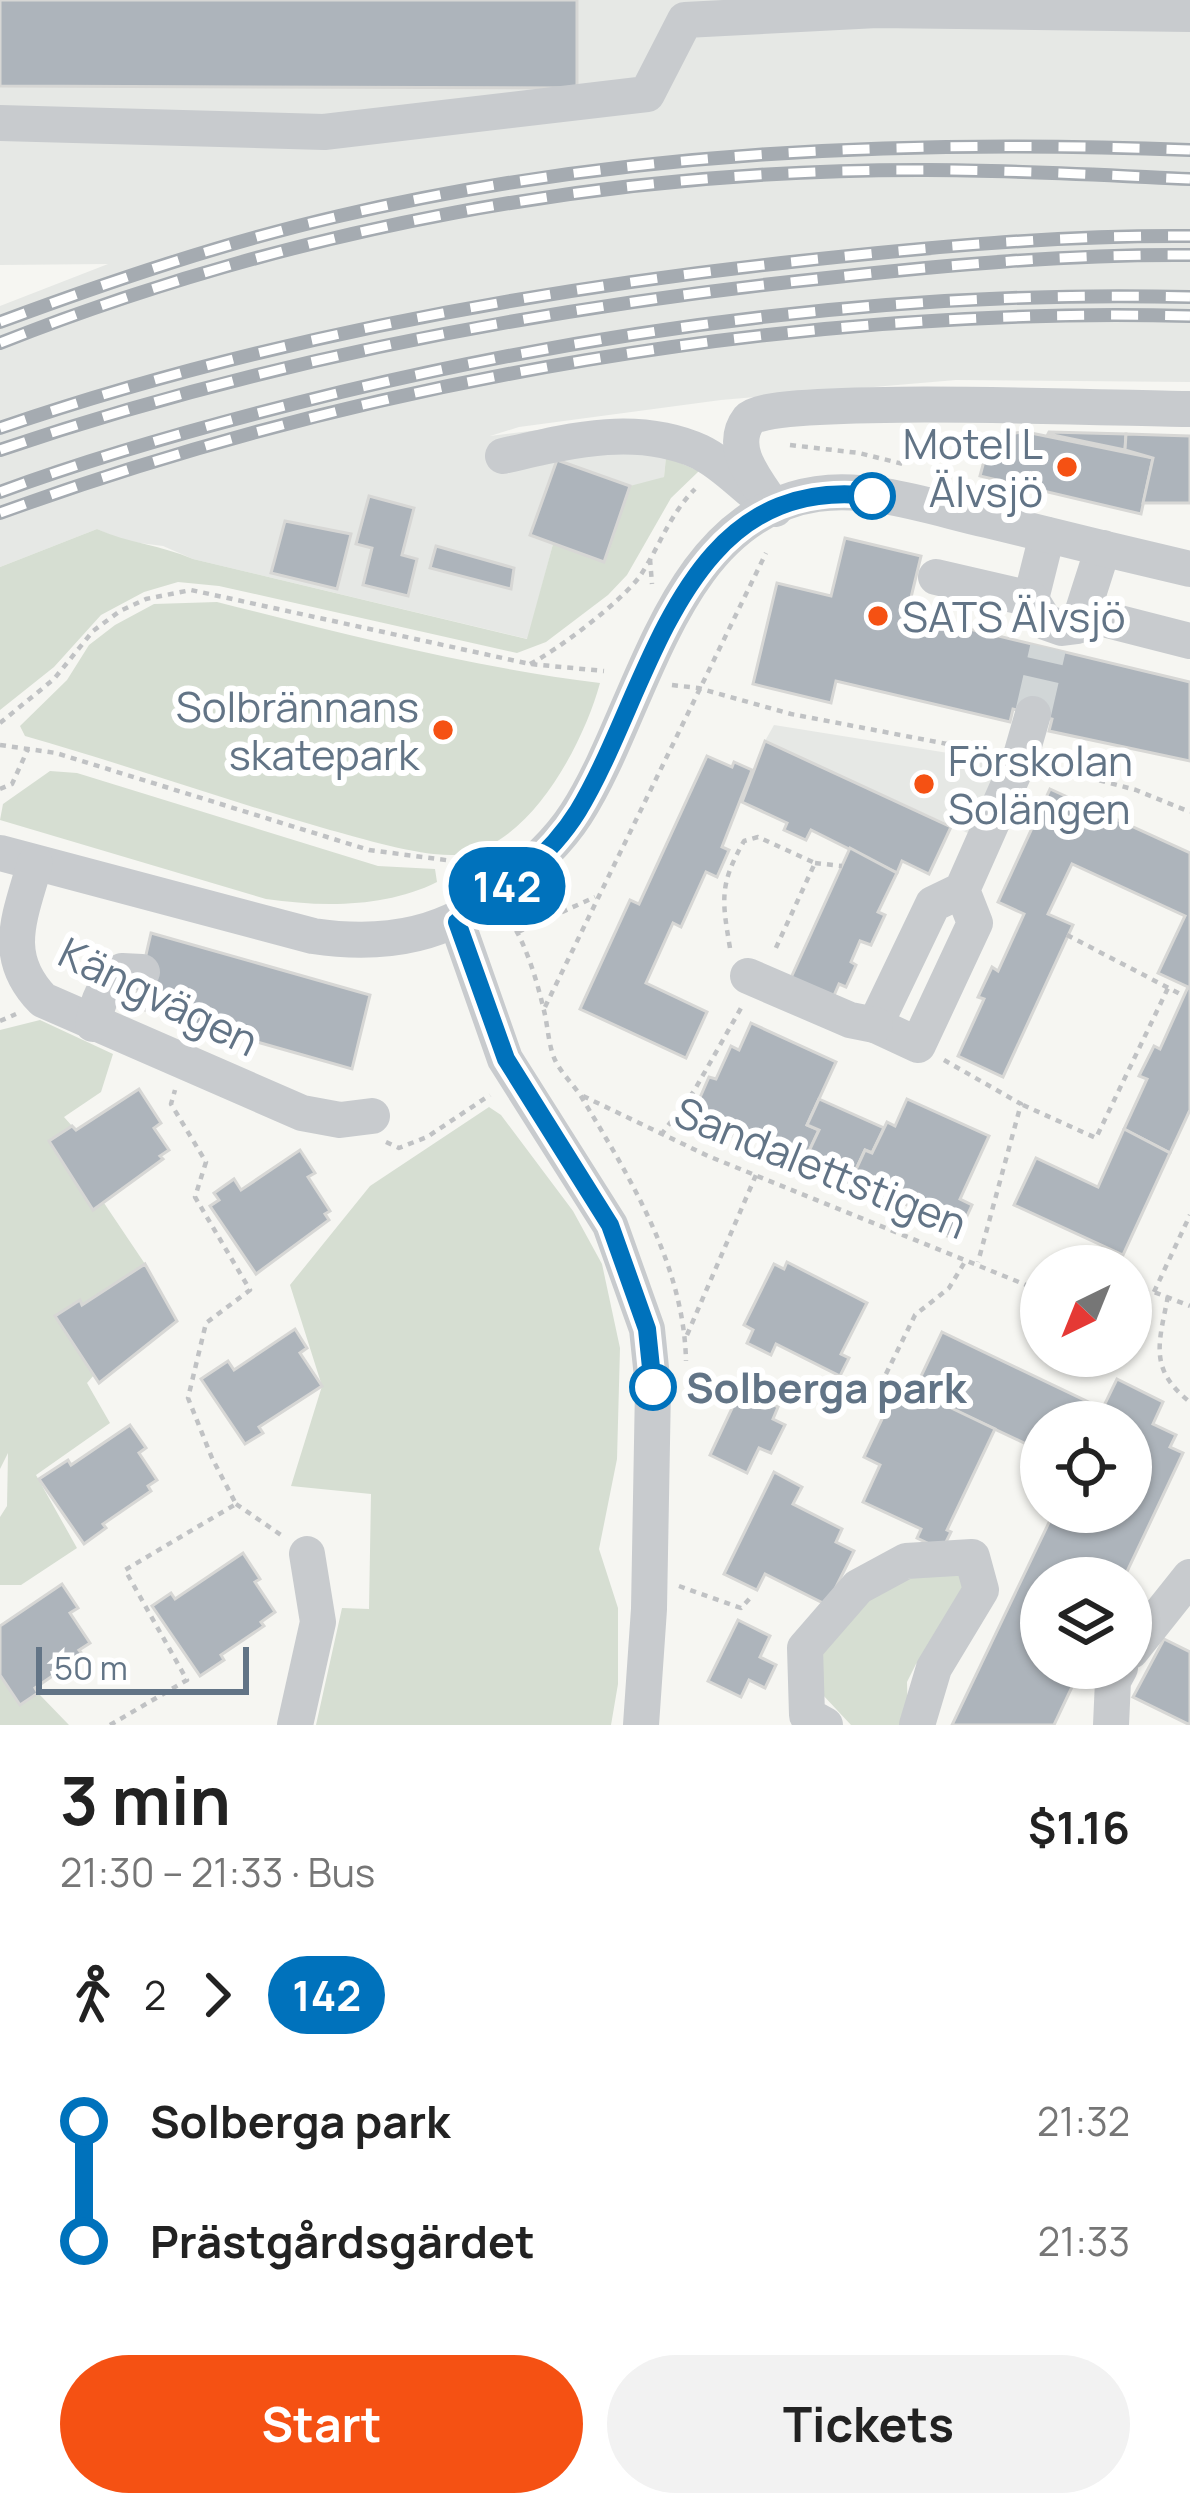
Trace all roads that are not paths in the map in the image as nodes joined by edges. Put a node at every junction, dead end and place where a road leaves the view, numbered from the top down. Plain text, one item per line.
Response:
1 (1190, 14) edge
2 (0, 123) edge
3 (1190, 410) edge
4 (503, 456) dead end
5 (775, 509) junction
6 (1047, 535) junction
7 (1103, 548) junction
8 (1190, 569) edge
9 (936, 577) dead end
10 (1055, 622) junction
11 (1190, 641) edge
12 (1034, 714) tunnel mouth
13 (18, 858) edge
14 (962, 890) junction
15 (457, 922) junction
16 (142, 972) dead end
17 (748, 976) dead end
18 (93, 1024) junction
19 (875, 1025) junction
20 (372, 1116) road end
21 (307, 1554) road end
22 (1190, 1577) edge
23 (1152, 1625) edge
24 (1113, 1689) edge
25 (295, 1725) edge
26 (641, 1725) edge
27 (825, 1725) edge
28 (917, 1725) edge
29 (1111, 1725) edge

1 - 2 street
3 - 5 street
4 - 5 street
5 - 6 street
5 - 15 street
6 - 7 street
6 - 10 street
7 - 8 street
7 - 10 street
9 - 10 street
10 - 11 street
12 - 14 street
13 - 15 street
13 - 18 street, Kängvägen
14 - 19 street
14 - 19 street
15 - 26 street
16 - 18 street
17 - 19 street
18 - 20 street, Kängvägen
21 - 25 street
22 - 23 street
24 - 29 street
27 - 28 street

